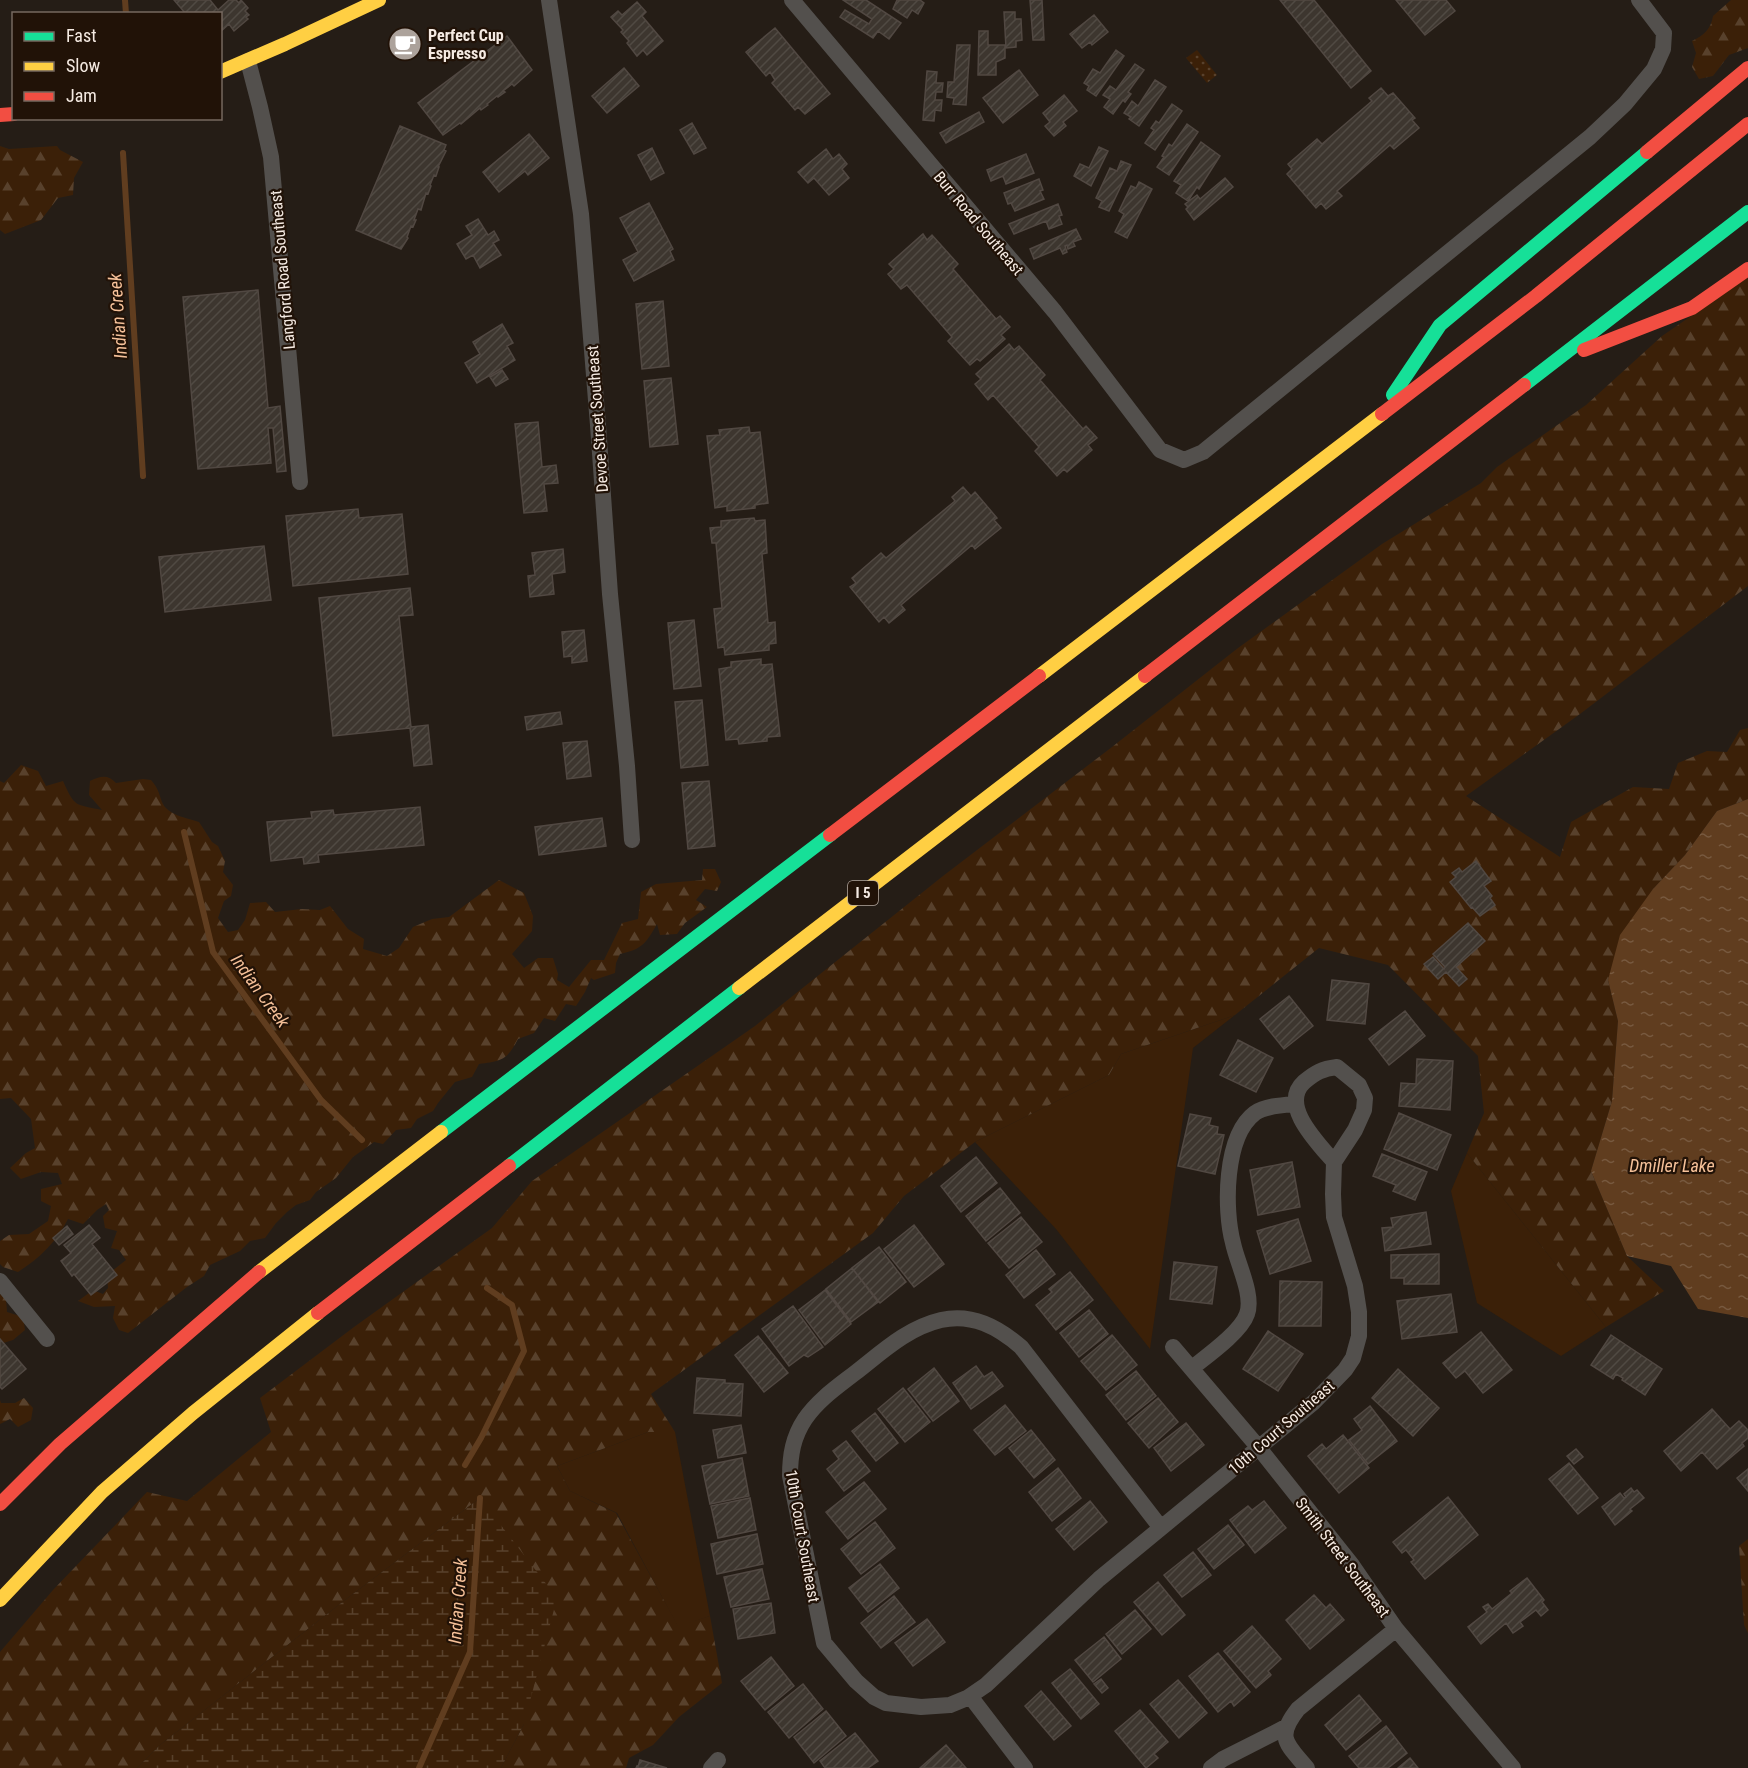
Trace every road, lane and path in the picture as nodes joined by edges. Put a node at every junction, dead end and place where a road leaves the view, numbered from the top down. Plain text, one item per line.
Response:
1 (379, 0) edge
2 (549, 0) edge
3 (792, 0) edge
4 (1639, 0) edge
5 (248, 61) junction
6 (1748, 68) edge
7 (222, 71) edge
8 (1748, 124) edge
9 (1748, 212) edge
10 (1748, 269) edge
11 (1550, 363) junction
12 (1379, 416) junction
13 (300, 482) dead end
14 (632, 840) dead end
15 (1295, 1104) junction
16 (1334, 1162) junction
17 (0, 1281) edge
18 (47, 1339) dead end
19 (1173, 1347) dead end
20 (1192, 1368) junction
21 (1259, 1448) junction
22 (0, 1504) edge
23 (1161, 1528) junction
24 (0, 1600) edge
25 (1396, 1629) junction
26 (970, 1696) junction
27 (1286, 1727) junction
28 (1025, 1768) edge
29 (1211, 1768) edge
30 (1307, 1768) edge
31 (1513, 1768) edge

1 - 5 main road
2 - 14 street, Devoe Street Southeast
3 - 4 street, Burr Road Southeast
5 - 7 main road
5 - 13 street, Langford Road Southeast
6 - 12 main road
8 - 12 main road
9 - 11 main road, I 5
10 - 11 main road
11 - 24 main road, I 5
12 - 22 main road
15 - 16 street
15 - 16 street
15 - 20 street
16 - 21 street, 10th Court Southeast
17 - 18 street
19 - 20 street, Smith Street Southeast
20 - 21 street, Smith Street Southeast
21 - 23 street, 10th Court Southeast
21 - 25 street, Smith Street Southeast
23 - 26 street, 10th Court Southeast
23 - 26 street, 10th Court Southeast
25 - 27 street
25 - 31 street, Smith Street Southeast
26 - 28 street
27 - 29 street
27 - 30 street

